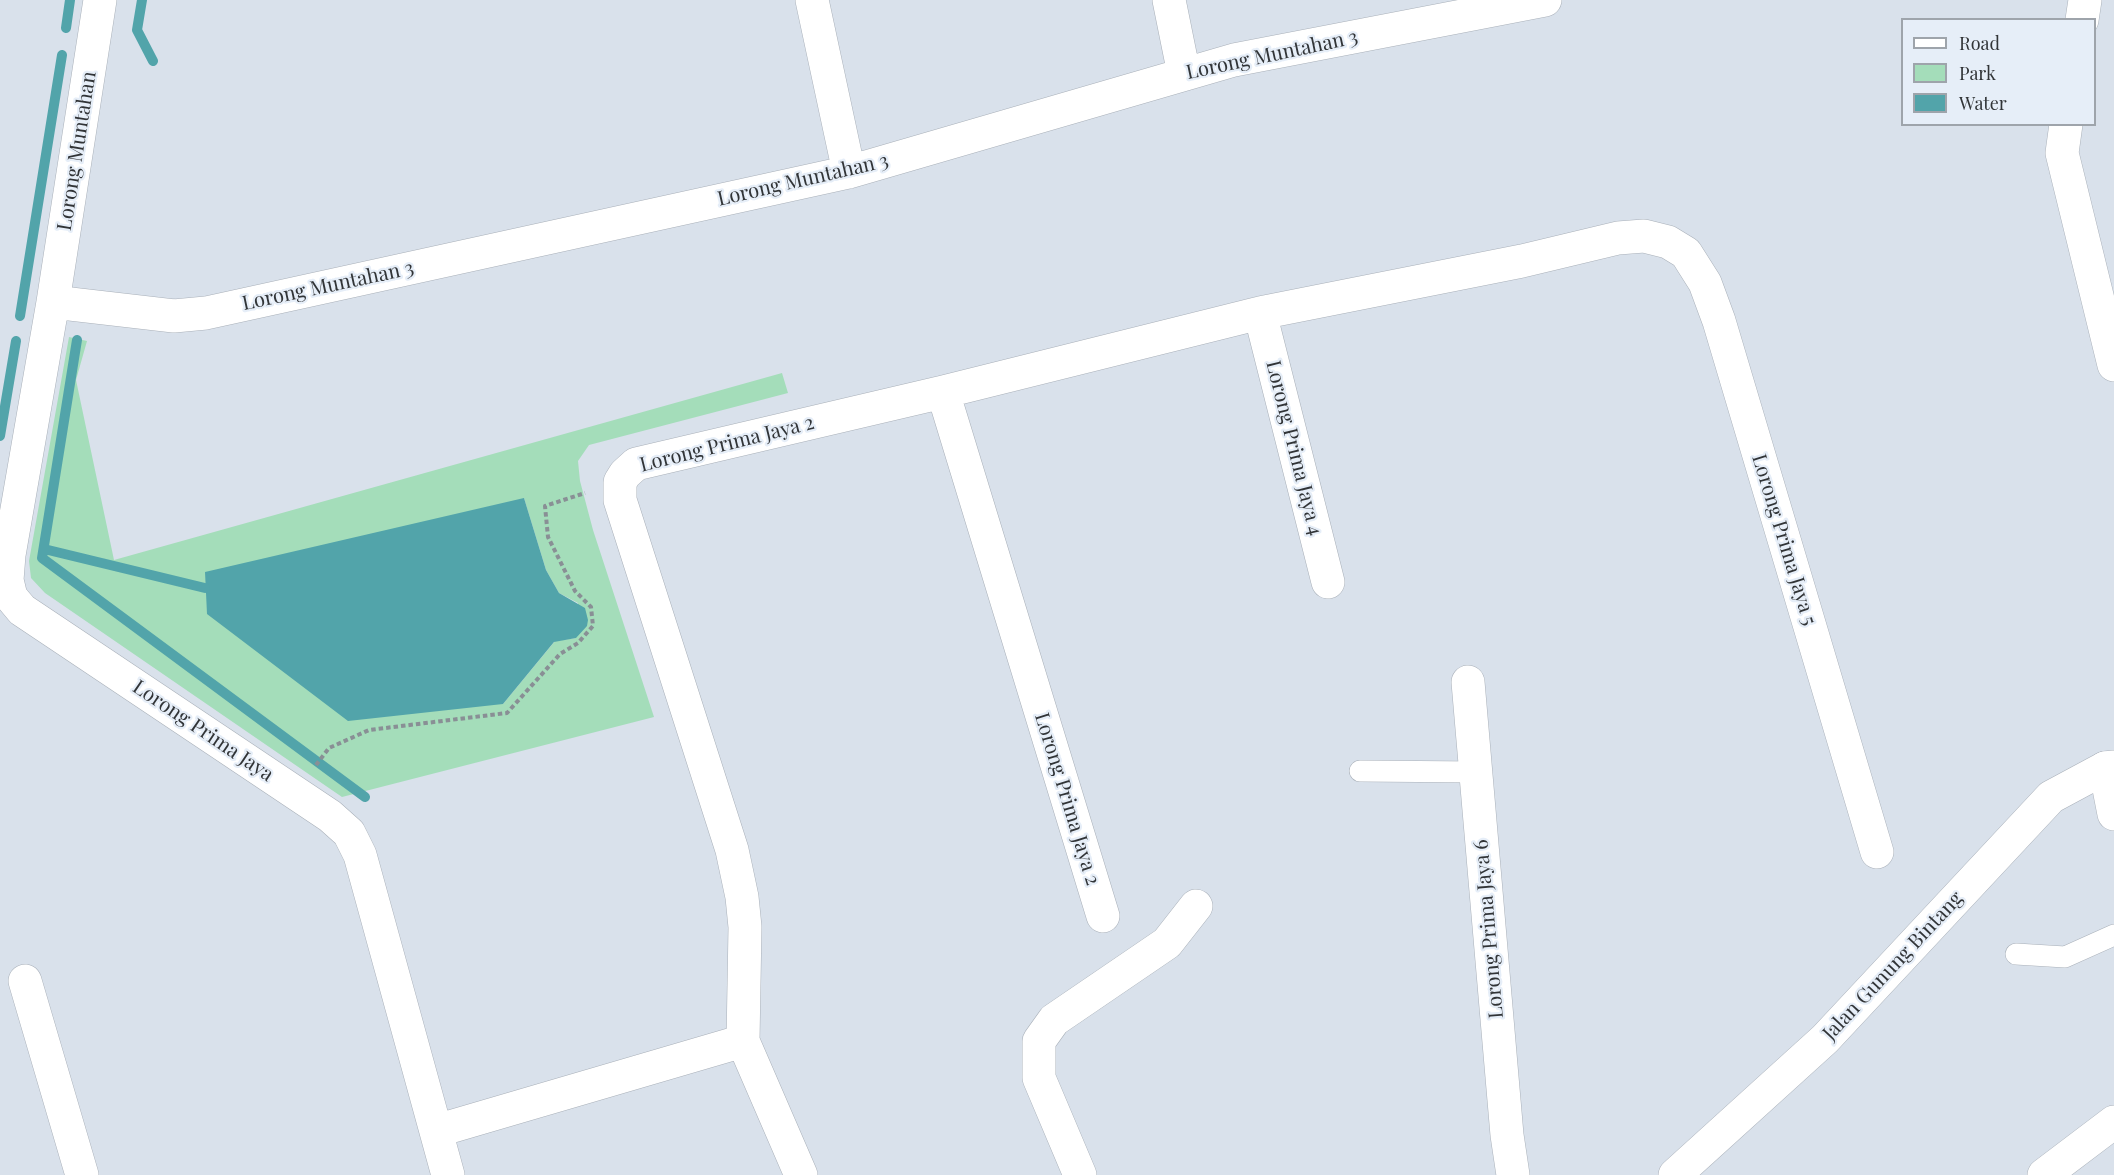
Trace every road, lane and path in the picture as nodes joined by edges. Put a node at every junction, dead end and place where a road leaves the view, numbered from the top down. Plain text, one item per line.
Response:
1 (100, 0) edge
2 (812, 0) edge
3 (1168, 0) edge
4 (1545, 0) edge
5 (2085, 0) edge
6 (2082, 18) edge
7 (1184, 74) junction
8 (2066, 126) edge
9 (849, 172) junction
10 (53, 302) junction
11 (1260, 313) junction
12 (2114, 365) edge
13 (943, 392) junction
14 (620, 482) junction
15 (1328, 582) dead end
16 (1468, 682) dead end
17 (316, 766) dead end
18 (2109, 768) edge
19 (1360, 771) dead end
20 (1476, 772) junction
21 (2114, 814) edge
22 (1877, 852) dead end
23 (1196, 906) dead end
24 (1103, 916) dead end
25 (2114, 935) edge
26 (2016, 954) dead end
27 (25, 981) dead end
28 (743, 1041) junction
29 (2114, 1122) edge
30 (436, 1131) junction
31 (2070, 1166) edge
32 (82, 1175) edge
33 (448, 1175) edge
34 (801, 1175) edge
35 (1080, 1175) edge
36 (1513, 1175) edge
37 (1675, 1175) edge
38 (2044, 1175) edge

1 - 10 street, Lorong Muntahan
2 - 9 street
3 - 7 street
4 - 7 street, Lorong Muntahan 3
5 - 6 street
7 - 9 street, Lorong Muntahan 3
8 - 12 street
9 - 10 street, Lorong Muntahan 3
10 - 30 street, Lorong Prima Jaya
11 - 13 street
11 - 15 street, Lorong Prima Jaya 4
11 - 22 street, Lorong Prima Jaya 5
13 - 14 street, Lorong Prima Jaya 2
13 - 24 street, Lorong Prima Jaya 2
14 - 17 path
14 - 28 street, Lorong Prima Jaya 2
16 - 20 street, Lorong Prima Jaya 6
18 - 21 street
18 - 37 street, Jalan Gunung Bintang
19 - 20 lane
20 - 36 street, Lorong Prima Jaya 6
23 - 35 street
25 - 26 lane
27 - 32 street
28 - 30 street
28 - 34 street, Lorong Prima Jaya 2
29 - 31 street
30 - 33 street, Lorong Prima Jaya
31 - 38 street

